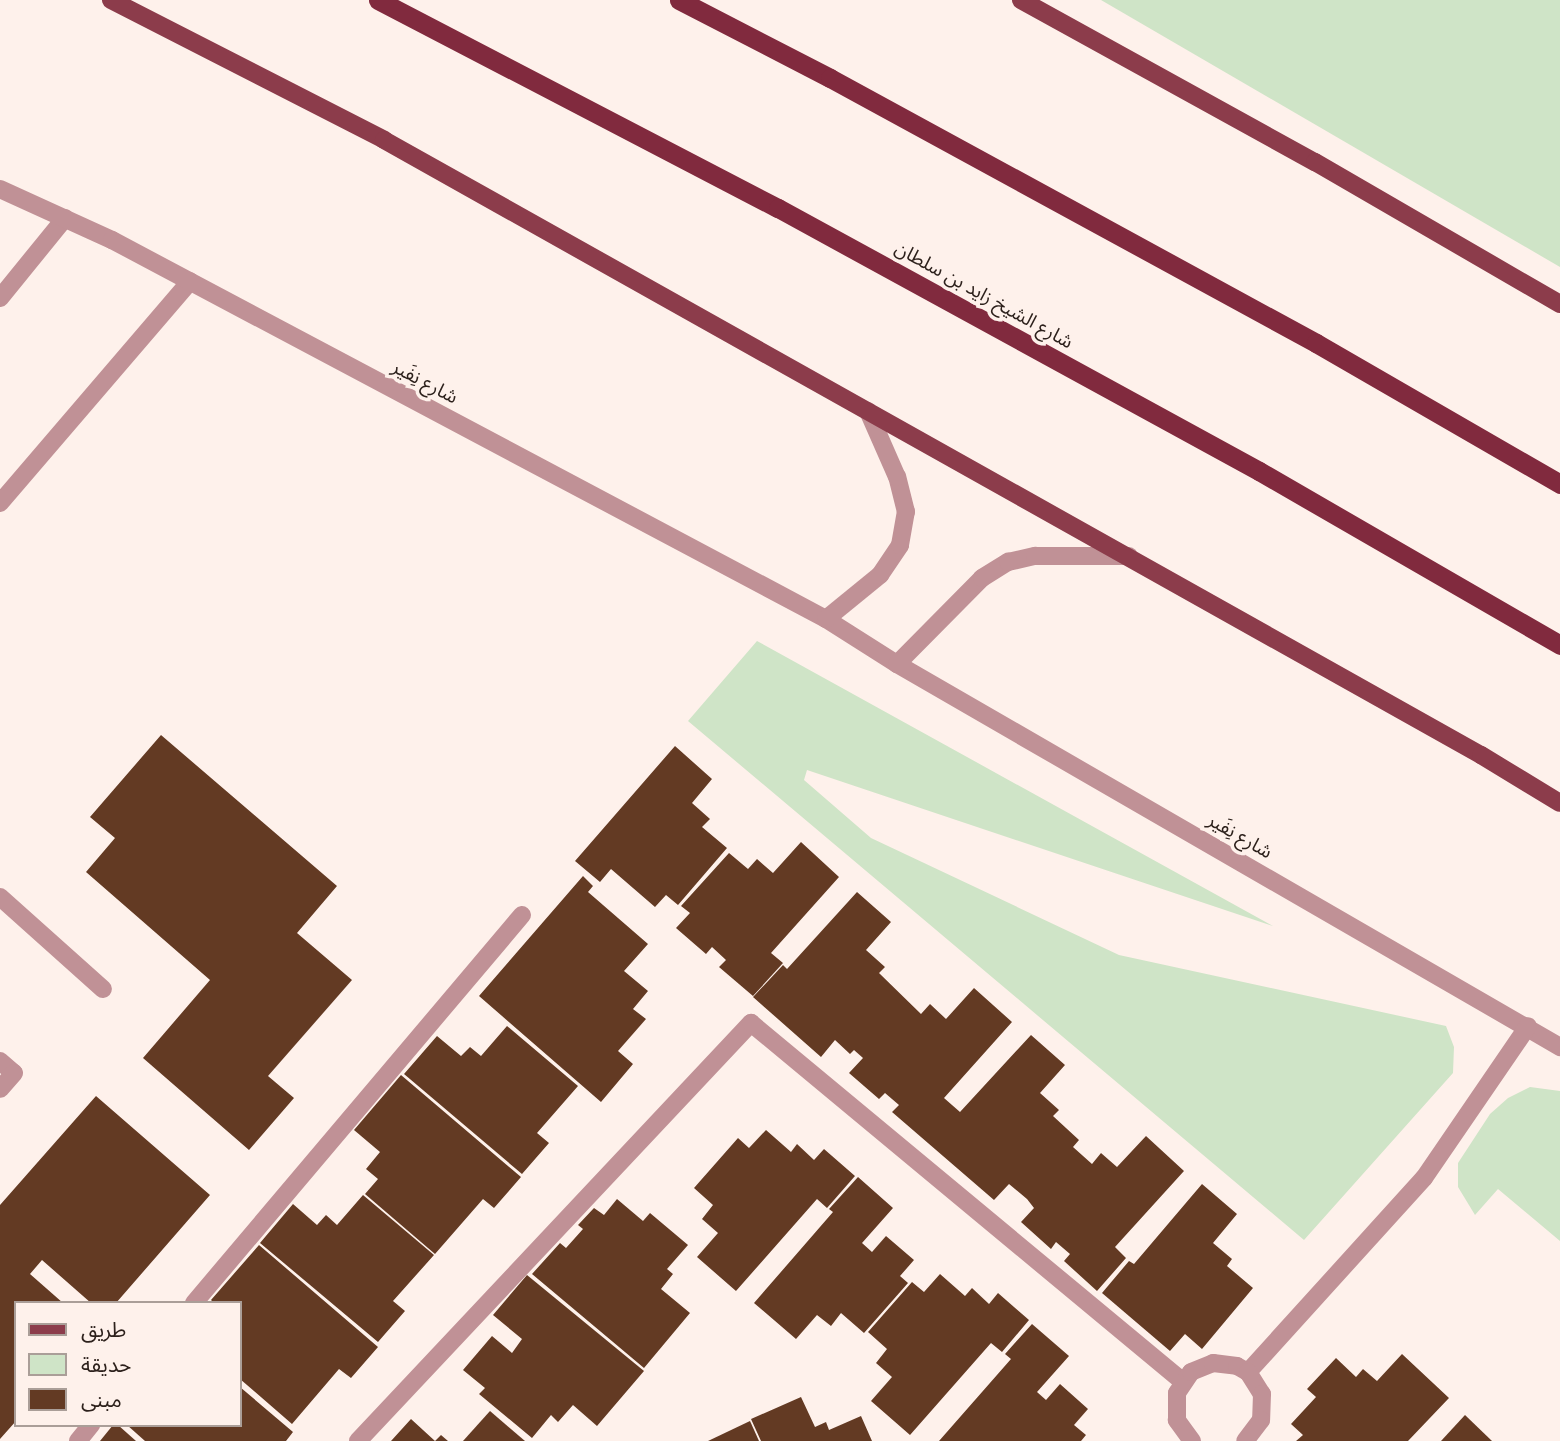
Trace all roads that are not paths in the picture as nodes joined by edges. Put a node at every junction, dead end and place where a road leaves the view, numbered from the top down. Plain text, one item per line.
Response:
1 (111, 0) edge
2 (378, 0) edge
3 (678, 0) edge
4 (1021, 0) edge
5 (0, 189) edge
6 (65, 218) junction
7 (190, 281) junction
8 (0, 298) edge
9 (1560, 304) edge
10 (868, 411) junction
11 (1560, 484) edge
12 (0, 503) edge
13 (1129, 556) junction
14 (827, 619) junction
15 (1560, 645) edge
16 (897, 664) junction
17 (1560, 803) edge
18 (0, 897) edge
19 (522, 915) dead end
20 (103, 989) dead end
21 (1528, 1026) junction
22 (1560, 1046) edge
23 (0, 1061) edge
24 (0, 1089) edge
25 (196, 1301) edge
26 (1248, 1372) junction
27 (1182, 1381) junction
28 (89, 1427) edge
29 (1182, 1438) edge
30 (1255, 1438) edge
31 (78, 1441) edge
32 (358, 1441) edge

1 - 10 main road
2 - 15 highway, شارع الشيخ زايد بن سلطان
3 - 11 highway
4 - 9 main road
5 - 6 street, شارع نِفَير
6 - 7 street, شارع نِفَير
6 - 8 street
7 - 12 street
7 - 14 street, شارع نِفَير
10 - 13 main road
10 - 14 street
13 - 16 street
13 - 17 main road
14 - 16 street, شارع نِفَير
16 - 21 street, شارع نِفَير
18 - 20 street
19 - 25 street
21 - 22 street, شارع نِفَير
21 - 26 street
23 - 24 street
26 - 27 street
26 - 30 street
27 - 29 street
27 - 32 street
28 - 31 street

